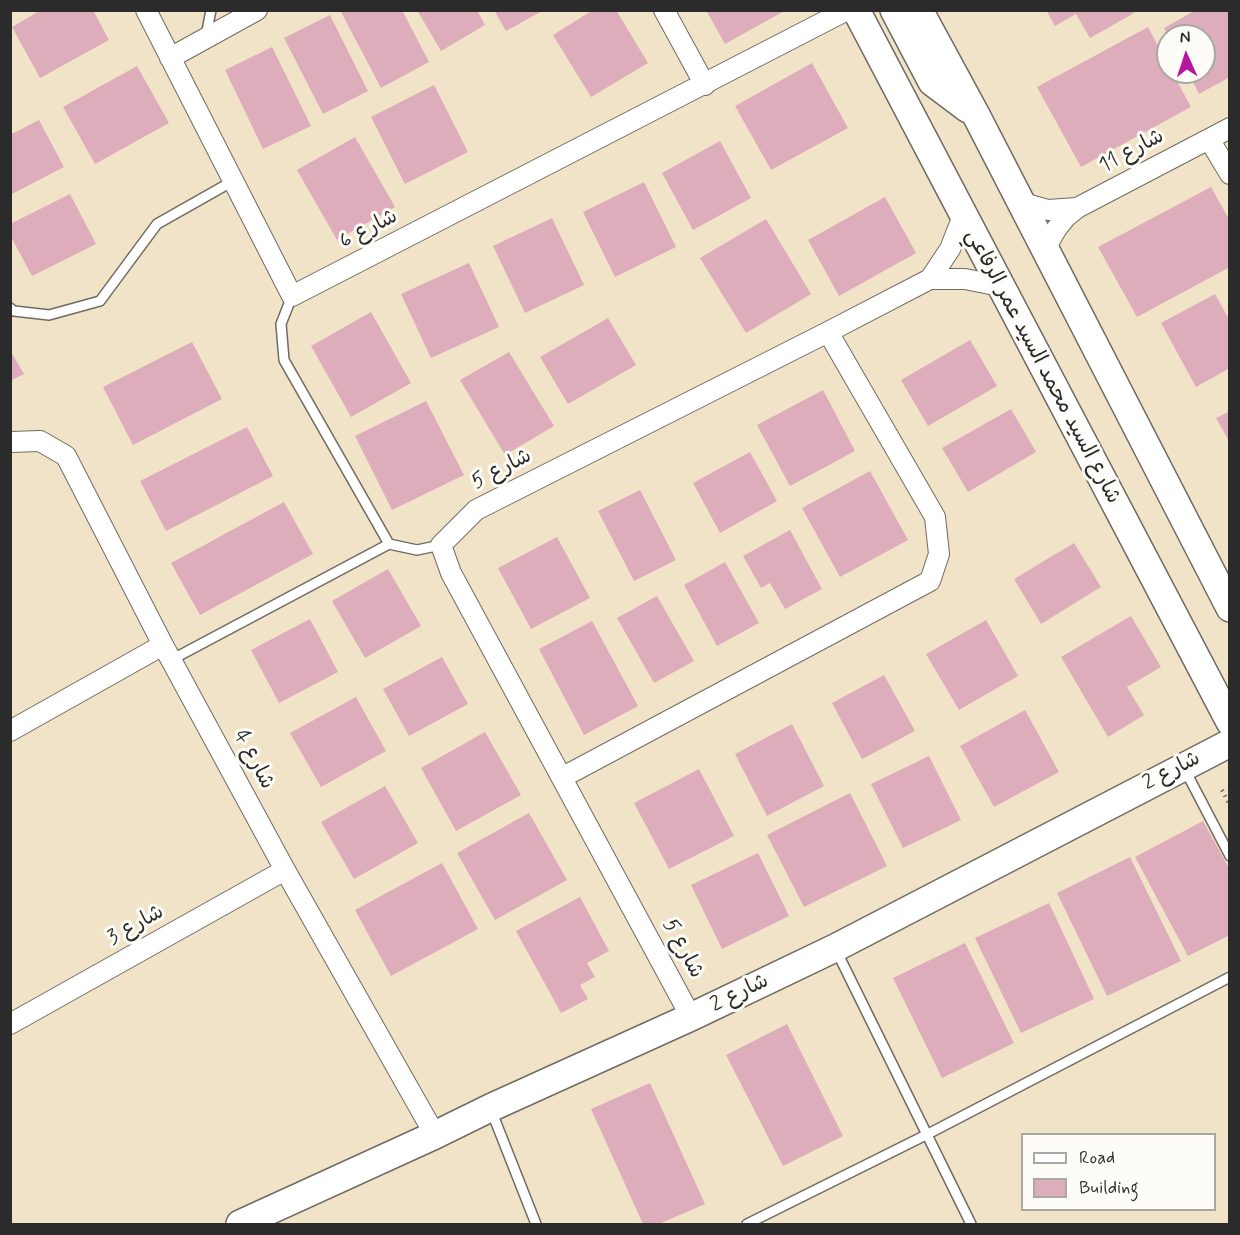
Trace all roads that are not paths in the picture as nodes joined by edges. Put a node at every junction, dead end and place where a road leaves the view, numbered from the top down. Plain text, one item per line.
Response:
1 (146, 10) edge
2 (211, 10) edge
3 (257, 10) edge
4 (664, 10) edge
5 (847, 10) edge
6 (856, 10) edge
7 (894, 10) edge
8 (919, 10) edge
9 (206, 38) junction
10 (170, 58) junction
11 (705, 85) junction
12 (976, 115) junction
13 (1230, 128) edge
14 (1209, 139) junction
15 (1230, 174) edge
16 (233, 181) junction
17 (1020, 202) junction
18 (1077, 208) junction
19 (963, 216) junction
20 (1046, 253) junction
21 (930, 279) junction
22 (1000, 286) junction
23 (292, 296) junction
24 (10, 308) edge
25 (828, 332) junction
26 (10, 442) edge
27 (389, 544) junction
28 (441, 545) junction
29 (1230, 608) edge
30 (167, 653) junction
31 (1230, 722) edge
32 (10, 731) edge
33 (1230, 743) edge
34 (1183, 766) junction
35 (563, 777) junction
36 (1230, 856) edge
37 (285, 870) junction
38 (835, 948) junction
39 (1230, 976) edge
40 (691, 1017) junction
41 (10, 1024) edge
42 (490, 1108) junction
43 (435, 1135) junction
44 (926, 1135) junction
45 (240, 1224) edge
46 (536, 1224) edge
47 (747, 1224) edge
48 (970, 1224) edge

1 - 10 street
2 - 9 lane
3 - 9 street
4 - 11 street
5 - 11 street, شارع 6
6 - 19 street, شارع السيد محمد السيد عمر الرفاعي
7 - 12 street
8 - 12 street
9 - 10 street
10 - 16 street
11 - 23 street, شارع 6
12 - 17 street
13 - 14 street, شارع 11
14 - 15 street
14 - 18 street, شارع 11
16 - 23 street
16 - 24 lane
17 - 18 street, شارع 11
17 - 20 street
18 - 20 street, شارع 11
19 - 21 street, شارع 5
19 - 22 street, شارع السيد محمد السيد عمر الرفاعي
20 - 29 street
21 - 22 street, شارع 5
21 - 25 street, شارع 5
22 - 31 street, شارع السيد محمد السيد عمر الرفاعي
23 - 27 lane
25 - 28 street, شارع 5
25 - 35 street
26 - 30 street, شارع 4
27 - 28 lane
27 - 30 lane
28 - 35 street, شارع 5
30 - 32 street
30 - 37 street, شارع 4
33 - 34 street, شارع 2
34 - 36 lane
34 - 38 street, شارع 2
35 - 40 street, شارع 5
37 - 41 street, شارع 3
37 - 43 street, شارع 4
38 - 40 street, شارع 2
38 - 44 lane
39 - 44 lane
40 - 42 street, شارع 2
42 - 43 street, شارع 2
42 - 46 lane
43 - 45 street, شارع 2
44 - 47 lane
44 - 48 lane

